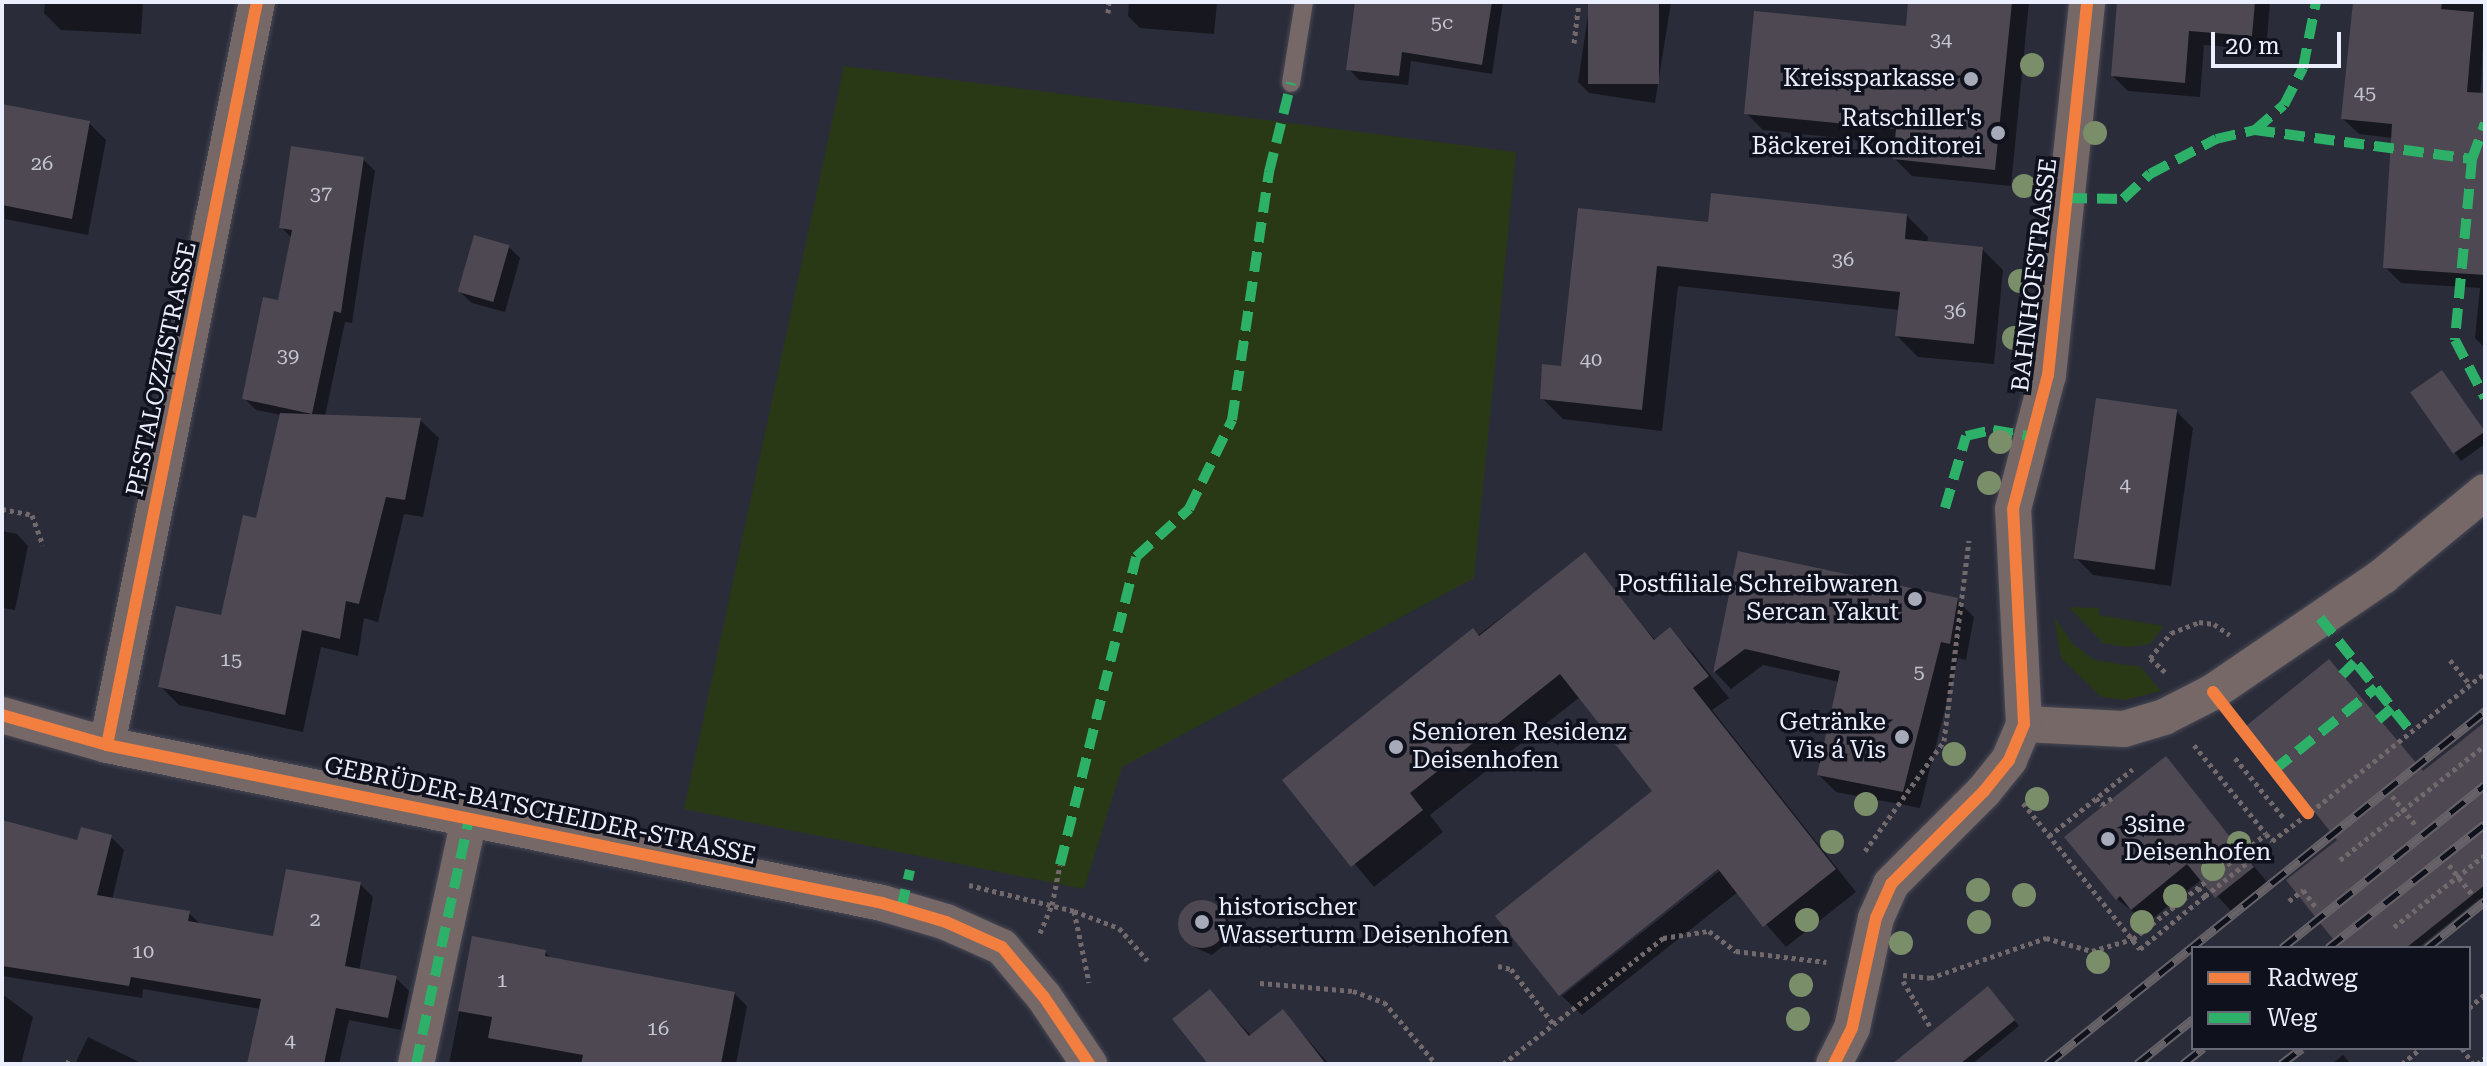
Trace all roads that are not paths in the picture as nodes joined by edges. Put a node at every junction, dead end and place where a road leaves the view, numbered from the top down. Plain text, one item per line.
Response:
1 (257, 2) edge
2 (1304, 2) edge
3 (2087, 2) edge
4 (1291, 83) dead end
5 (2485, 492) edge
6 (2, 715) edge
7 (2024, 724) junction
8 (107, 745) junction
9 (469, 819) junction
10 (416, 1064) edge
11 (1089, 1064) edge
12 (1834, 1064) edge

1 - 8 street, PESTALOZZISTRASSE
2 - 4 lane
3 - 7 street, BAHNHOFSTRASSE
5 - 7 street
6 - 8 street, GEBRÜDER-BATSCHEIDER-STRASSE
7 - 12 street
8 - 9 street, GEBRÜDER-BATSCHEIDER-STRASSE
9 - 10 street
9 - 11 street, GEBRÜDER-BATSCHEIDER-STRASSE

